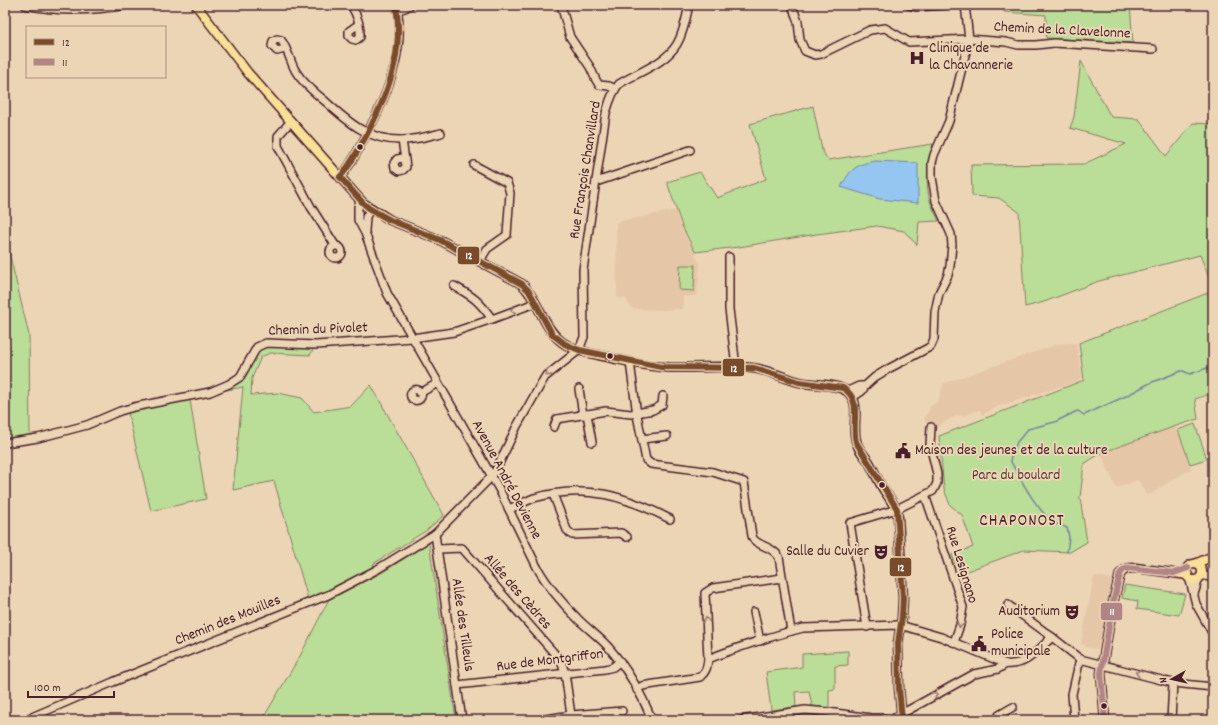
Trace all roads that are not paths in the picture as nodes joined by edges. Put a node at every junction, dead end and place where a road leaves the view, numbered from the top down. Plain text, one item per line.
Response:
1 (25, 5) edge
2 (127, 5) edge
3 (196, 5) edge
4 (351, 5) edge
5 (410, 5) edge
6 (561, 5) edge
7 (689, 5) edge
8 (792, 5) edge
9 (909, 5) edge
10 (946, 5) edge
11 (965, 5) edge
12 (397, 7) edge
13 (359, 24) dead end
14 (969, 39) junction
15 (285, 49) dead end
16 (1153, 49) dead end
17 (615, 89) junction
18 (291, 121) junction
19 (368, 133) junction
20 (441, 133) dead end
21 (402, 140) junction
22 (690, 150) dead end
23 (404, 158) dead end
24 (474, 165) dead end
25 (340, 177) junction
26 (596, 182) junction
27 (360, 200) junction
28 (370, 209) junction
29 (365, 234) junction
30 (335, 246) dead end
31 (729, 257) dead end
32 (480, 261) junction
33 (454, 286) dead end
34 (535, 303) junction
35 (492, 319) junction
36 (412, 338) junction
37 (579, 350) junction
38 (630, 362) junction
39 (736, 367) junction
40 (438, 383) junction
41 (579, 389) dead end
42 (420, 393) dead end
43 (850, 394) junction
44 (663, 396) dead end
45 (637, 413) junction
46 (585, 414) junction
47 (554, 427) dead end
48 (931, 427) dead end
49 (667, 436) dead end
50 (642, 439) junction
51 (592, 442) dead end
52 (5, 444) edge
53 (491, 477) junction
54 (553, 494) junction
55 (925, 495) junction
56 (897, 508) junction
57 (509, 509) junction
58 (670, 519) dead end
59 (435, 534) junction
60 (626, 537) dead end
61 (438, 549) junction
62 (1213, 557) edge
63 (1190, 571) junction
64 (1201, 574) junction
65 (782, 578) junction
66 (1213, 578) edge
67 (1194, 594) junction
68 (1008, 605) dead end
69 (754, 612) dead end
70 (900, 625) junction
71 (867, 627) junction
72 (791, 631) junction
73 (1213, 634) edge
74 (1052, 637) junction
75 (760, 641) junction
76 (954, 642) junction
77 (708, 659) junction
78 (1080, 659) junction
79 (620, 661) junction
80 (1006, 664) junction
81 (1102, 664) junction
82 (565, 673) junction
83 (1173, 683) junction
84 (457, 685) junction
85 (1213, 687) edge
86 (637, 690) junction
87 (1013, 707) dead end
88 (622, 711) dead end
89 (571, 716) junction
90 (902, 717) edge
91 (871, 719) edge
92 (25, 720) edge
93 (462, 720) edge
94 (540, 720) edge
95 (652, 720) edge
96 (741, 720) edge
97 (1000, 720) edge
98 (1074, 720) edge
99 (1105, 720) edge
100 (1171, 720) edge

1 - 2 street
3 - 18 main road
4 - 13 street
5 - 12 street
6 - 17 street
7 - 17 street, Rue François Chanvillard
8 - 14 street, Chemin de la Clavelonne
9 - 10 street
11 - 14 street
12 - 19 street
14 - 16 street, Chemin de la Clavelonne
14 - 43 street
15 - 19 street
17 - 26 street, Rue François Chanvillard
18 - 25 main road
18 - 30 street
19 - 21 street
19 - 25 street
20 - 21 street
21 - 23 street
22 - 26 street
24 - 32 street
25 - 27 main road
26 - 37 street, Rue François Chanvillard
27 - 28 main road
27 - 29 street, Avenue André Devienne
28 - 29 street, Avenue André Devienne
28 - 32 main road
29 - 36 street, Avenue André Devienne
31 - 39 street
32 - 34 main road
33 - 35 street
34 -> 35 street, Chemin du Pivolet
34 - 37 main road
35 - 36 street, Chemin du Pivolet
36 - 40 street, Avenue André Devienne
36 - 52 street, Chemin du Pivolet
37 - 38 main road
37 -> 53 street, Chemin des Mouilles
38 - 39 main road
38 - 45 street
39 - 43 main road
40 - 42 street
40 - 53 street, Avenue André Devienne
41 - 46 street
43 - 56 main road
44 - 45 street
45 - 46 street
45 - 50 street
46 - 47 street
46 - 51 street
48 - 55 street
49 - 50 street
50 - 65 street
53 - 57 street, Avenue André Devienne
53 - 59 street, Chemin des Mouilles
54 - 57 street
54 - 58 street
54 - 60 street
55 - 56 street
55 -> 76 street, Rue Lesignano
56 - 70 main road
56 - 71 street
57 - 79 street, Avenue André Devienne
59 - 61 street, Allée des Tilleuls
59 - 92 street, Chemin des Mouilles
61 - 82 street, Allée des Cèdres
61 - 84 street, Allée des Tilleuls
62 - 63 main road
62 - 64 main road
63 - 64 main road
63 - 64 main road
63 - 67 street
63 - 81 main road
64 - 66 street
64 - 67 street
65 - 72 street
77 -> 65 street
67 - 73 street
68 - 74 street
69 - 75 street
70 - 71 street
70 - 76 street
70 - 90 main road
71 - 72 street
72 - 75 street
74 - 78 street
74 - 80 street
75 - 77 street
76 - 80 street
77 - 86 street
78 - 81 street
78 - 98 street
79 - 82 street, Rue de Montgriffon
79 - 86 street, Avenue André Devienne
90 -> 80 street
83 -> 81 street
81 - 99 main road
82 - 84 street, Rue de Montgriffon
82 - 89 street
83 - 85 street
83 - 100 street
84 - 93 street, Allée des Tilleuls
86 - 95 street, Avenue André Devienne
87 - 97 street
88 - 89 street
89 - 94 street
90 - 91 street
91 - 96 street

